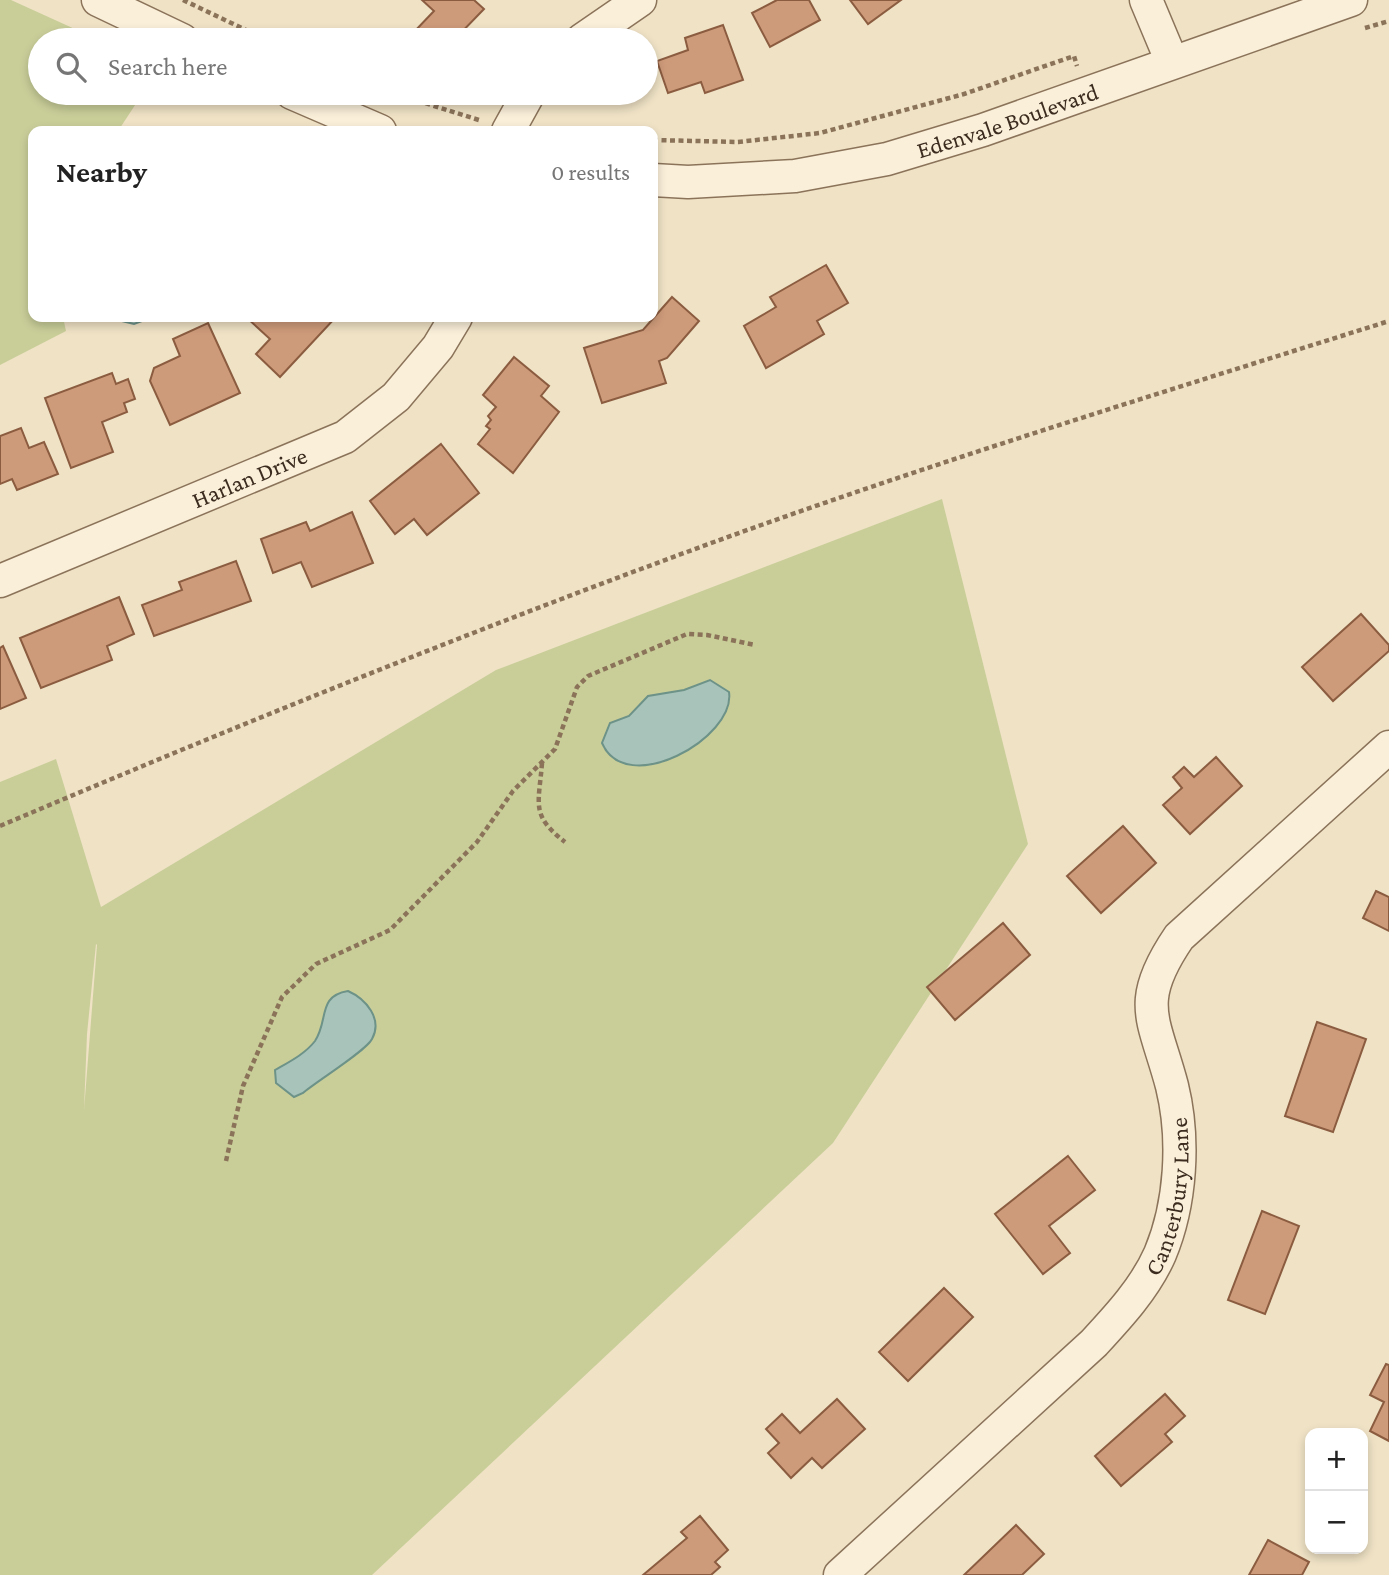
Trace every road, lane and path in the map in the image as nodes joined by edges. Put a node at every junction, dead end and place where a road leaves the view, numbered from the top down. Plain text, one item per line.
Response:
1 (98, 0) edge
2 (183, 0) edge
3 (640, 0) edge
4 (1146, 0) edge
5 (1351, 0) edge
6 (157, 28) edge
7 (242, 28) edge
8 (599, 28) edge
9 (1172, 62) junction
10 (320, 105) edge
11 (431, 105) edge
12 (523, 105) edge
13 (368, 126) edge
14 (496, 126) edge
15 (511, 126) edge
16 (658, 180) edge
17 (1389, 321) edge
18 (453, 322) edge
19 (0, 581) edge
20 (755, 645) dead end
21 (1389, 747) edge
22 (542, 762) junction
23 (0, 826) edge
24 (565, 842) dead end
25 (226, 1161) dead end
26 (840, 1575) edge

1 - 6 street
2 - 7 path
3 - 8 street
4 - 9 street
5 - 9 street, Edenvale Boulevard
9 - 16 street, Edenvale Boulevard
10 - 13 street
11 - 14 path
12 - 15 street
17 - 23 path
18 - 19 street, Harlan Drive
20 - 22 path
21 - 26 street, Canterbury Lane
22 - 24 path
22 - 25 path

